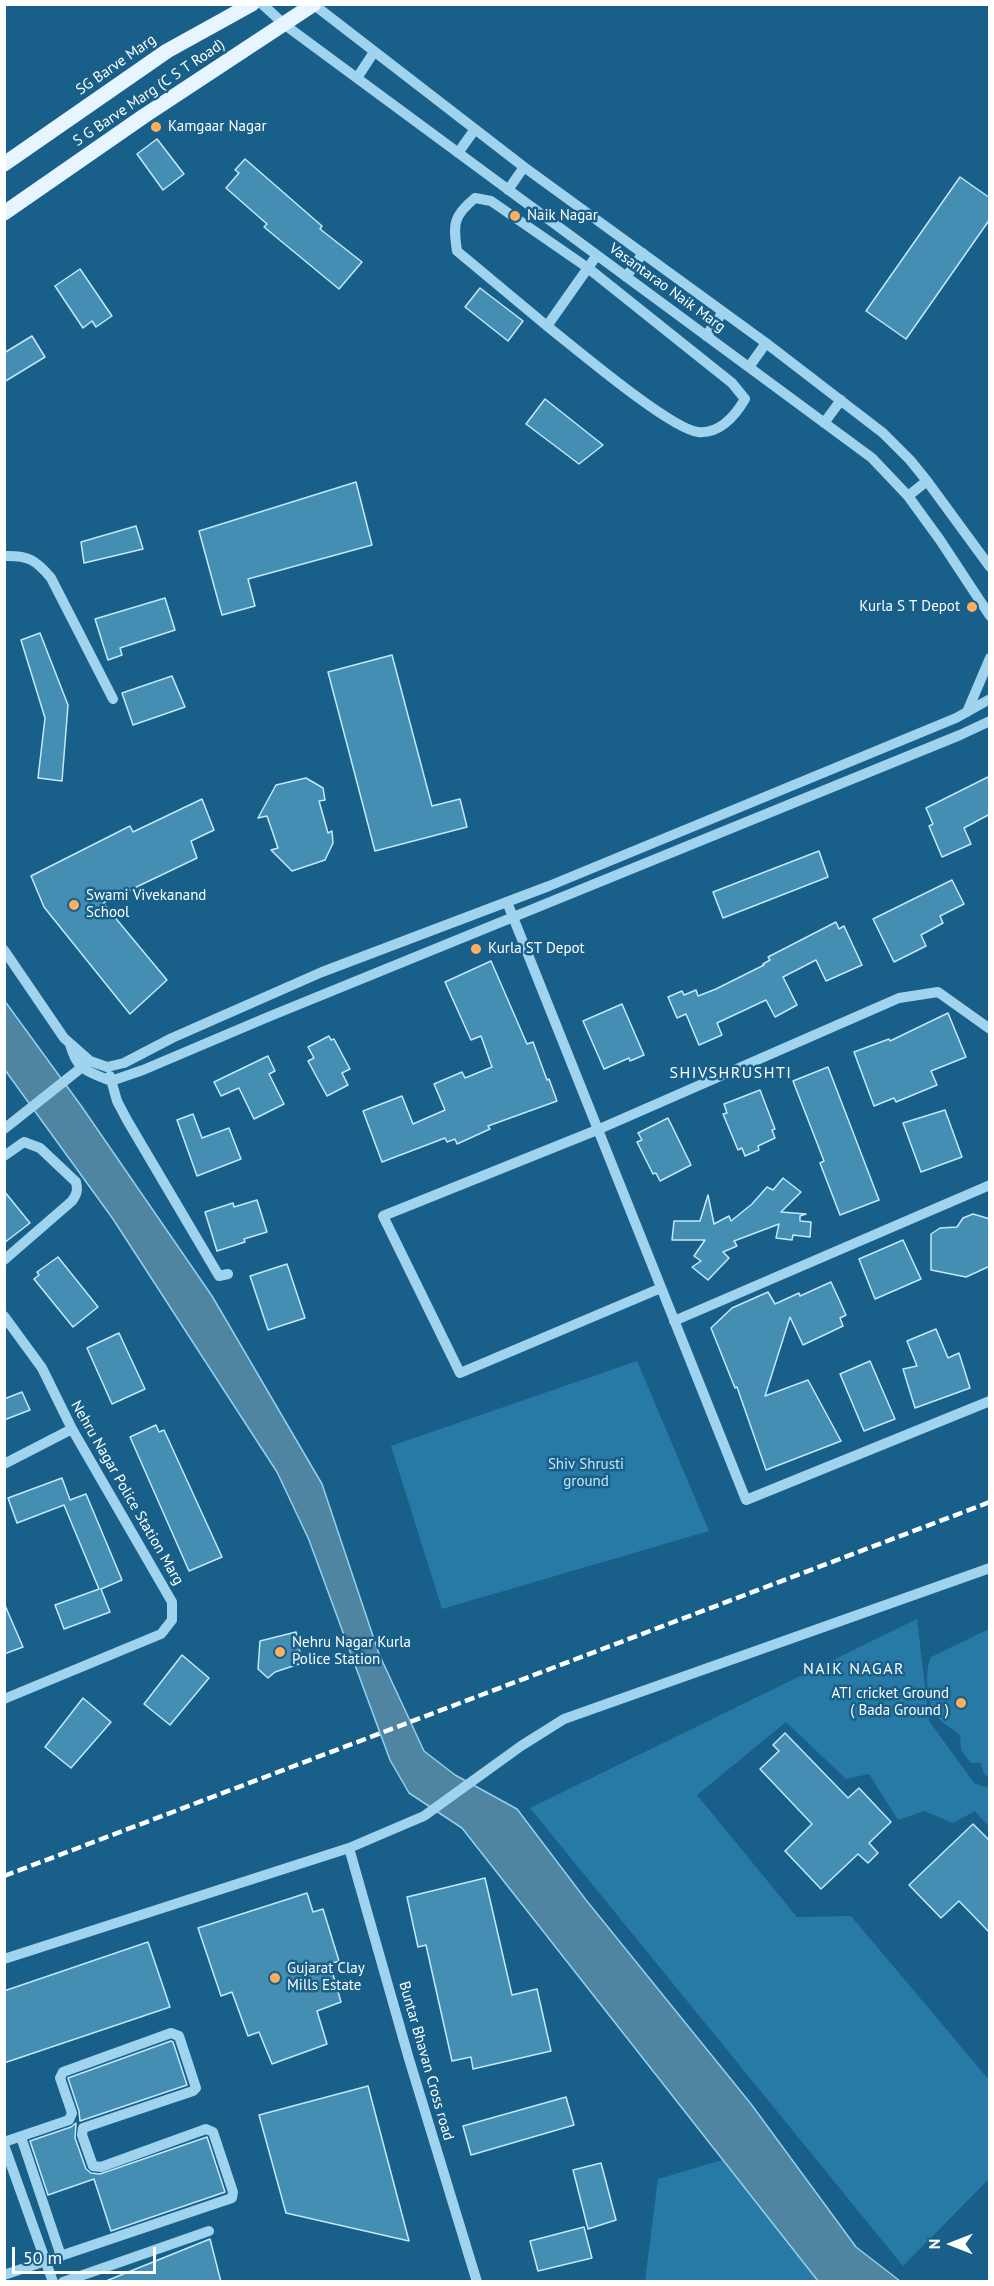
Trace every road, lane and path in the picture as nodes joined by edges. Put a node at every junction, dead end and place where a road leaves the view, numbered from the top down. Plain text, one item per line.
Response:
1 (252, 4) edge
2 (262, 4) edge
3 (314, 5) edge
4 (285, 24) junction
5 (374, 52) junction
6 (357, 78) junction
7 (475, 129) junction
8 (458, 153) junction
9 (4, 164) edge
10 (525, 167) junction
11 (507, 190) junction
12 (4, 213) edge
13 (643, 253) junction
14 (597, 255) junction
15 (588, 268) junction
16 (626, 277) junction
17 (723, 312) junction
18 (547, 326) junction
19 (706, 336) junction
20 (766, 343) junction
21 (749, 367) junction
22 (841, 400) junction
23 (824, 423) junction
24 (927, 481) junction
25 (908, 496) junction
26 (4, 556) edge
27 (990, 567) edge
28 (990, 616) edge
29 (990, 658) edge
30 (113, 699) dead end
31 (990, 699) edge
32 (967, 712) junction
33 (990, 721) edge
34 (977, 727) junction
35 (990, 730) edge
36 (507, 902) junction
37 (512, 919) junction
38 (4, 950) edge
39 (990, 1029) edge
40 (70, 1044) junction
41 (90, 1061) junction
42 (107, 1067) junction
43 (81, 1069) junction
44 (111, 1081) junction
45 (4, 1130) edge
46 (597, 1130) junction
47 (15, 1147) junction
48 (4, 1156) edge
49 (990, 1185) edge
50 (4, 1260) edge
51 (228, 1274) dead end
52 (661, 1288) junction
53 (4, 1316) edge
54 (674, 1321) junction
55 (990, 1401) edge
56 (72, 1429) junction
57 (4, 1464) edge
58 (990, 1568) edge
59 (4, 1699) edge
60 (349, 1848) junction
61 (4, 1959) edge
62 (21, 2137) junction
63 (4, 2144) edge
64 (209, 2231) dead end
65 (61, 2256) junction
66 (46, 2261) junction
67 (4, 2275) edge
68 (53, 2282) edge
69 (63, 2282) edge
70 (477, 2282) edge

1 - 9 main road, SG Barve Marg
2 - 4 street, Vasantarao Naik Marg
3 - 4 main road, S G Barve Marg (C S T Road)
3 - 5 street, Vasantarao Naik Marg
4 - 6 street, Vasantarao Naik Marg
4 - 12 main road, S G Barve Marg (C S T Road)
5 - 6 street
5 - 7 street, Vasantarao Naik Marg
6 - 8 street, Vasantarao Naik Marg
7 - 8 street
7 - 10 street, Vasantarao Naik Marg
8 - 11 street, Vasantarao Naik Marg
10 - 11 street
10 - 13 street, Vasantarao Naik Marg
11 - 14 street, Vasantarao Naik Marg
13 - 16 street
13 - 17 street, Vasantarao Naik Marg
14 - 15 street
14 - 16 street, Vasantarao Naik Marg
15 - 18 street
15 - 18 street
15 - 18 street
16 - 19 street, Vasantarao Naik Marg
17 - 19 street
17 - 20 street, Vasantarao Naik Marg
19 - 21 street, Vasantarao Naik Marg
20 - 21 street
20 - 22 street, Vasantarao Naik Marg
21 - 23 street, Vasantarao Naik Marg
22 - 23 street
22 - 24 street, Vasantarao Naik Marg
23 - 25 street, Vasantarao Naik Marg
24 - 25 street
24 - 27 street, Vasantarao Naik Marg
25 - 28 street, Vasantarao Naik Marg
26 - 30 street
29 - 32 street
31 - 32 street
32 - 36 street
33 - 34 street
34 - 35 street
34 - 37 street
36 - 37 street
36 - 42 street
37 - 44 street
37 - 46 street
38 - 40 street
39 - 46 street
40 - 41 street
40 - 43 street
41 - 42 street
41 - 43 street
42 - 44 street
43 - 44 street
43 - 45 street
44 - 51 street
45 - 47 street
46 - 52 street
46 - 52 street
47 - 48 street
47 - 50 street
49 - 54 street
52 - 54 street
53 - 56 street, Nehru Nagar Police Station Marg
54 - 55 street
56 - 57 street
56 - 59 street, Nehru Nagar Police Station Marg
58 - 60 street
60 - 61 street
60 - 70 street, Buntar Bhavan Cross road
62 - 63 street
62 - 65 street
62 - 65 street
63 - 66 street
64 - 69 street
65 - 66 street
66 - 67 street
66 - 68 street

